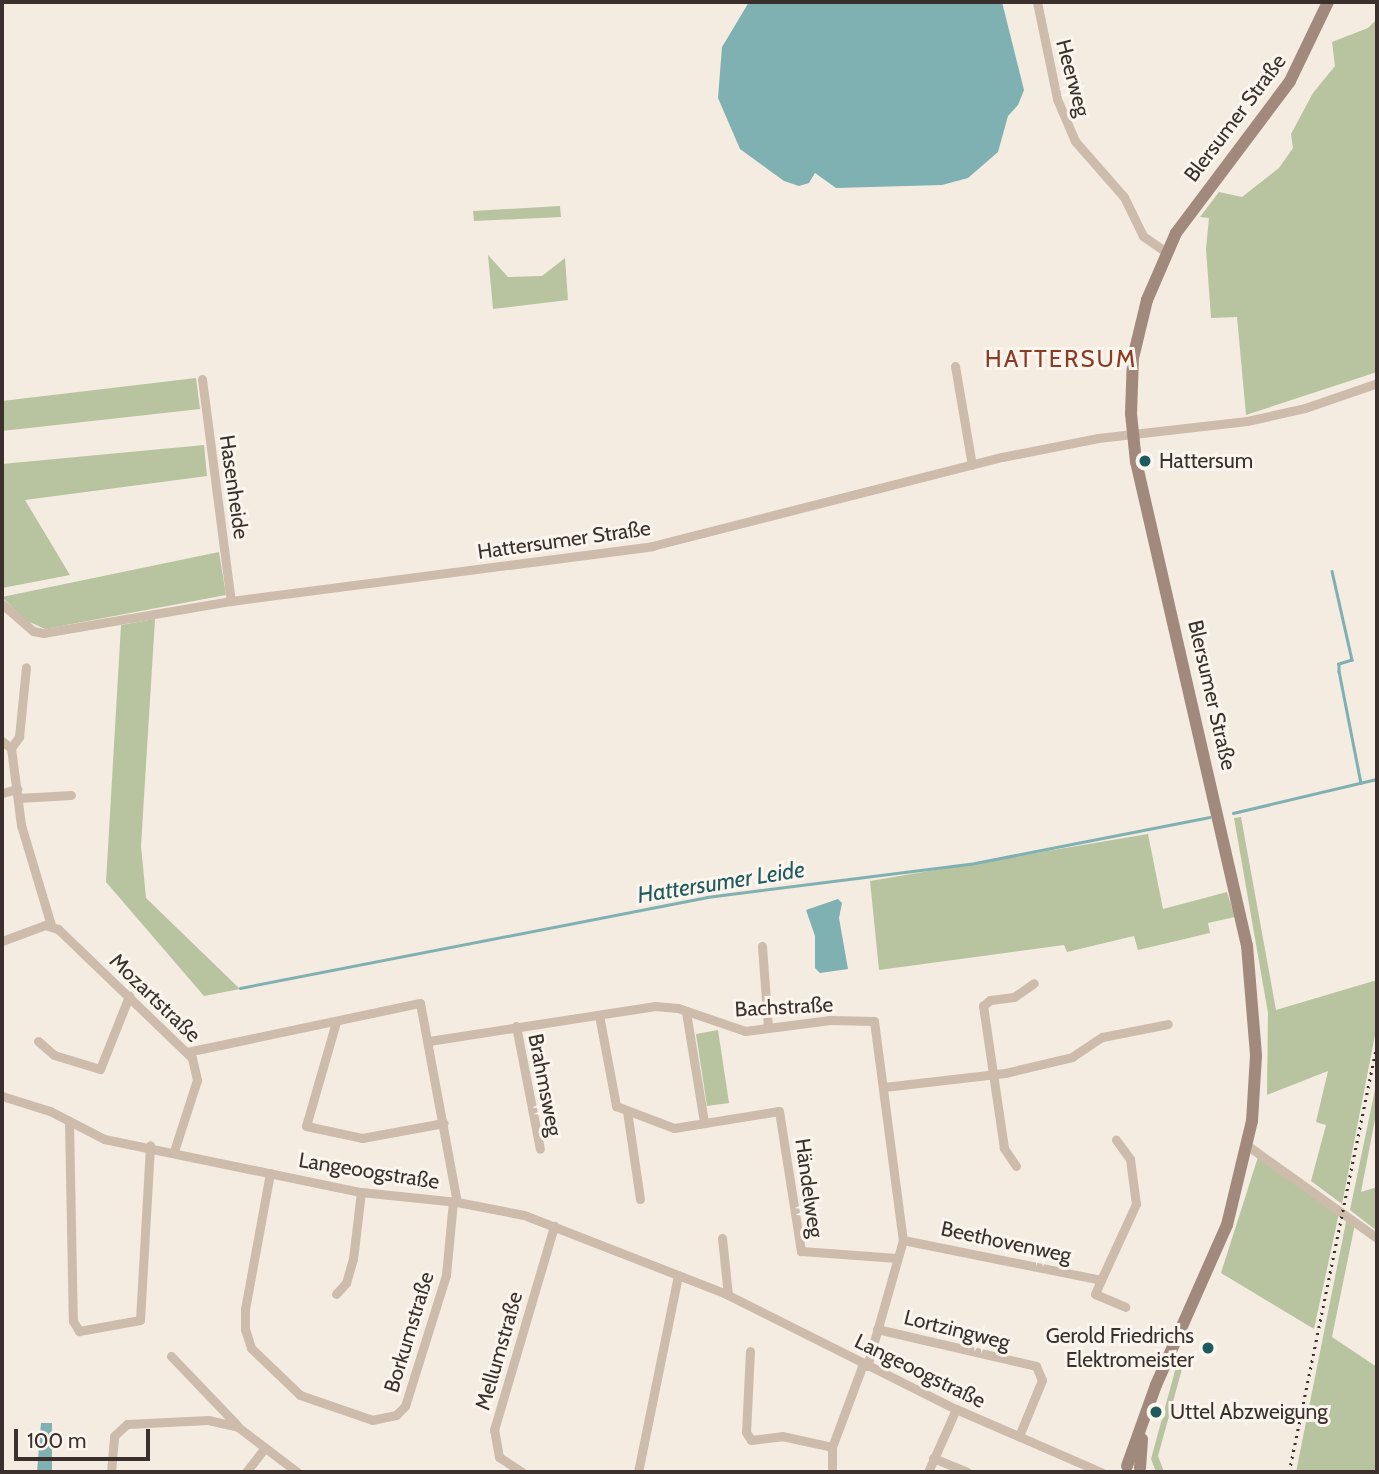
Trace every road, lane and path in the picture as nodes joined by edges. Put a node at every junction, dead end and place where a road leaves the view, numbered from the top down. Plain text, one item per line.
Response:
1 (1037, 2) edge
2 (1328, 2) edge
3 (1166, 252) junction
4 (955, 366) dead end
5 (202, 379) dead end
6 (1377, 383) edge
7 (1133, 434) junction
8 (972, 465) junction
9 (231, 601) junction
10 (2, 604) edge
11 (26, 667) dead end
12 (2, 741) edge
13 (12, 748) junction
14 (2, 793) edge
15 (17, 793) junction
16 (71, 795) dead end
17 (51, 925) junction
18 (2, 941) edge
19 (762, 946) dead end
20 (1034, 983) dead end
21 (129, 996) junction
22 (686, 1012) junction
23 (599, 1015) junction
24 (335, 1022) junction
25 (1168, 1024) dead end
26 (516, 1026) junction
27 (768, 1028) junction
28 (38, 1041) dead end
29 (429, 1041) junction
30 (187, 1052) junction
31 (991, 1075) junction
32 (884, 1087) junction
33 (2, 1096) edge
34 (627, 1111) junction
35 (69, 1121) junction
36 (704, 1122) junction
37 (444, 1123) junction
38 (1116, 1140) dead end
39 (150, 1145) junction
40 (1248, 1146) junction
41 (540, 1149) dead end
42 (174, 1151) junction
43 (1016, 1166) dead end
44 (270, 1173) junction
45 (361, 1192) junction
46 (640, 1199) dead end
47 (455, 1201) junction
48 (554, 1227) junction
49 (722, 1238) dead end
50 (1377, 1238) edge
51 (903, 1240) junction
52 (897, 1258) junction
53 (678, 1275) junction
54 (1101, 1280) junction
55 (336, 1294) dead end
56 (728, 1295) junction
57 (1125, 1307) dead end
58 (877, 1329) junction
59 (750, 1351) dead end
60 (171, 1356) dead end
61 (865, 1365) junction
62 (956, 1409) junction
63 (238, 1427) junction
64 (1019, 1436) junction
65 (832, 1447) junction
66 (265, 1448) junction
67 (933, 1458) junction
68 (1137, 1469) edge
69 (111, 1472) edge
70 (246, 1472) edge
71 (297, 1472) edge
72 (522, 1472) edge
73 (638, 1472) edge
74 (832, 1472) edge
75 (928, 1472) edge
76 (967, 1472) edge
77 (1101, 1472) edge
78 (1114, 1472) edge

1 - 3 street, Heerweg
2 - 3 main road, Blersumer Straße
3 - 7 main road, Blersumer Straße
4 - 8 street
5 - 9 street, Hasenheide
6 - 7 street, Hattersumer Straße
7 - 8 street, Hattersumer Straße
7 - 40 main road, Blersumer Straße
8 - 9 street, Hattersumer Straße
9 - 10 street, Hattersumer Straße
11 - 13 street
12 - 13 street
13 - 15 street
14 - 15 street
15 - 16 street
15 - 17 street
17 - 18 street
17 - 21 street, Mozartstraße
19 - 27 street
20 - 31 street
21 - 28 street
21 - 30 street, Mozartstraße
22 - 23 street, Bachstraße
22 - 27 street, Bachstraße
22 - 36 street
23 - 26 street, Bachstraße
23 - 34 street
24 - 29 street
24 - 30 street
24 - 37 street
25 - 31 street
26 - 29 street, Bachstraße
26 - 41 street, Brahmsweg
27 - 32 street, Bachstraße
29 - 37 street
30 - 42 street, Mozartstraße
31 - 32 street
31 - 43 street
32 - 51 street, Bachstraße
33 - 35 street, Langeoogstraße
34 - 36 street, Händelweg
34 - 46 street
35 - 39 street, Langeoogstraße
35 - 39 street
36 - 52 street, Händelweg
37 - 47 street
38 - 54 street
39 - 42 street, Langeoogstraße
40 - 50 street
40 - 68 main road, Blersumer Straße
42 - 44 street, Langeoogstraße
44 - 45 street, Langeoogstraße
44 - 47 street, Borkumstraße
45 - 47 street, Langeoogstraße
45 - 55 street
47 - 48 street, Langeoogstraße
48 - 53 street, Langeoogstraße
48 - 72 street, Mellumstraße
49 - 56 street
51 - 52 street, Bachstraße
51 - 54 street, Beethovenweg
52 - 58 street, Bachstraße
53 - 56 street, Langeoogstraße
53 - 73 street
54 - 57 street
56 - 61 street, Langeoogstraße
58 - 61 street, Bachstraße
58 - 64 street, Lortzingweg
59 - 65 street
60 - 63 street
61 - 62 street, Langeoogstraße
61 - 65 street, Bachstraße
62 - 64 street, Langeoogstraße
62 - 67 street
63 - 66 street
63 - 69 street
64 - 77 street, Langeoogstraße
65 - 74 street
66 - 70 street
66 - 71 street
67 - 75 street
67 - 76 street
68 - 78 main road

